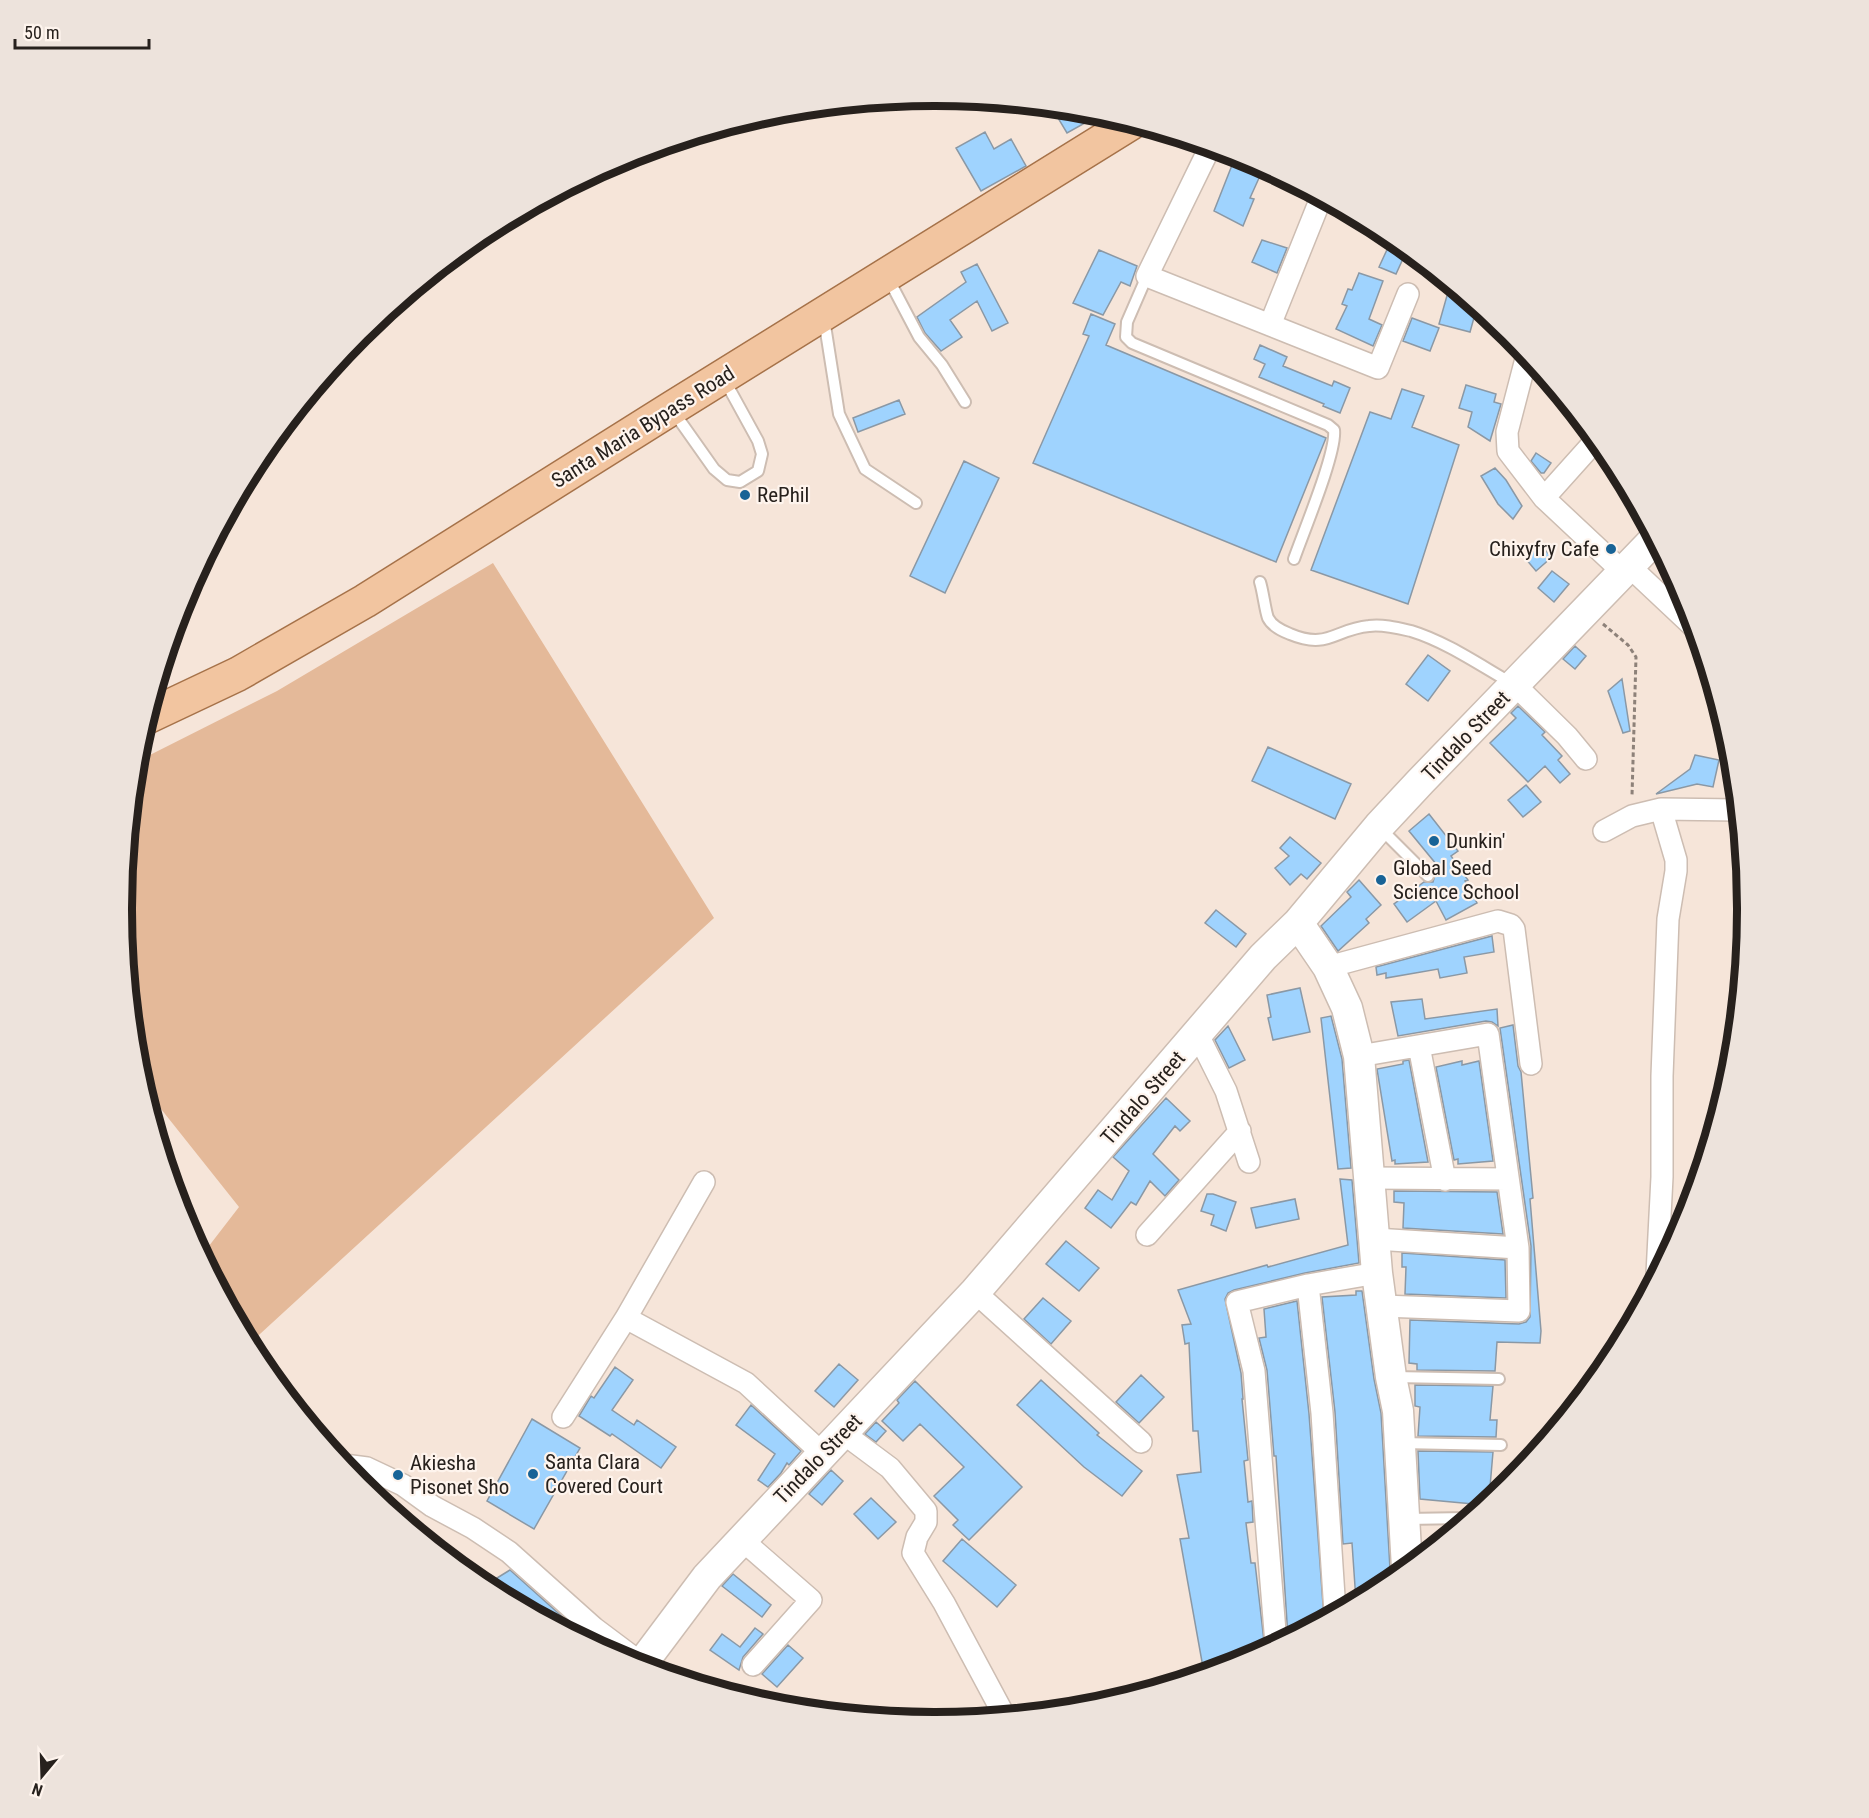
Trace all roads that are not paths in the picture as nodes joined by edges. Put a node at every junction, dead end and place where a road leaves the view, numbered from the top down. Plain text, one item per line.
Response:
1 (1121, 129) edge
2 (1206, 154) edge
3 (1318, 205) edge
4 (886, 275) junction
5 (1147, 276) junction
6 (1408, 294) dead end
7 (823, 315) junction
8 (1270, 325) junction
9 (1524, 366) edge
10 (723, 377) junction
11 (965, 402) dead end
12 (672, 408) junction
13 (1590, 447) edge
14 (1544, 498) junction
15 (916, 503) dead end
16 (1649, 545) edge
17 (1294, 559) dead end
18 (1626, 569) junction
19 (1260, 582) dead end
20 (1681, 616) edge
21 (1515, 685) junction
22 (156, 713) edge
23 (1586, 759) dead end
24 (1661, 809) junction
25 (1731, 810) edge
26 (1379, 826) junction
27 (1604, 831) dead end
28 (1428, 876) dead end
29 (1298, 923) junction
30 (1328, 967) junction
31 (1198, 1035) junction
32 (1419, 1046) junction
33 (1359, 1056) junction
34 (1531, 1064) dead end
35 (1240, 1131) junction
36 (1249, 1162) dead end
37 (1370, 1178) junction
38 (1508, 1179) junction
39 (1445, 1180) junction
40 (704, 1182) dead end
41 (1147, 1235) dead end
42 (1375, 1239) junction
43 (1518, 1248) junction
44 (1658, 1255) edge
45 (1377, 1273) junction
46 (1308, 1285) junction
47 (975, 1292) junction
48 (1382, 1306) junction
49 (626, 1318) junction
50 (1391, 1377) junction
51 (1499, 1378) dead end
52 (563, 1417) dead end
53 (843, 1433) junction
54 (1142, 1442) dead end
55 (1401, 1443) junction
56 (1501, 1445) dead end
57 (823, 1454) junction
58 (358, 1467) edge
59 (1457, 1518) edge
60 (1406, 1519) junction
61 (741, 1539) junction
62 (1407, 1557) edge
63 (1335, 1605) edge
64 (1275, 1635) edge
65 (615, 1645) edge
66 (647, 1657) edge
67 (753, 1665) dead end
68 (1001, 1709) edge

1 - 4 main road, Santa Maria Bypass Road
2 - 5 street
3 - 8 street
4 - 7 main road, Santa Maria Bypass Road
4 - 11 lane
5 - 8 street
5 - 17 lane
6 - 8 street
7 - 10 main road, Santa Maria Bypass Road
7 - 15 lane
9 - 14 street
10 - 12 main road, Santa Maria Bypass Road
10 - 12 lane
12 - 22 main road, Santa Maria Bypass Road
13 - 14 street
14 - 18 street
16 - 18 main road, Tindalo Street
18 - 20 street
18 - 21 main road, Tindalo Street
19 - 21 lane
21 - 23 street
21 - 26 main road, Tindalo Street
24 - 25 street
24 - 27 street
24 - 44 street
26 - 28 lane
26 - 29 main road, Tindalo Street
29 - 30 main road
29 - 31 main road, Tindalo Street
30 - 33 main road
30 - 34 street
31 - 35 street
31 - 47 main road, Tindalo Street
32 - 33 street
32 - 38 street
32 - 39 street
33 - 37 main road
35 - 36 street
35 - 41 street
37 - 39 street
37 - 42 main road
38 - 39 street
38 - 43 street
40 - 49 street
42 - 43 street
42 - 45 main road
43 - 48 street
45 - 46 street
45 - 48 main road
46 - 63 street
46 - 64 street
47 - 53 main road, Tindalo Street
47 - 54 street
48 - 50 main road
49 - 52 street
49 - 57 street
50 - 51 lane
50 - 55 main road
53 - 57 main road, Tindalo Street
53 - 68 street
55 - 56 lane
55 - 60 main road
57 - 61 main road, Tindalo Street
58 - 65 street
59 - 60 lane
60 - 62 main road
61 - 66 main road, Tindalo Street
61 - 67 street

